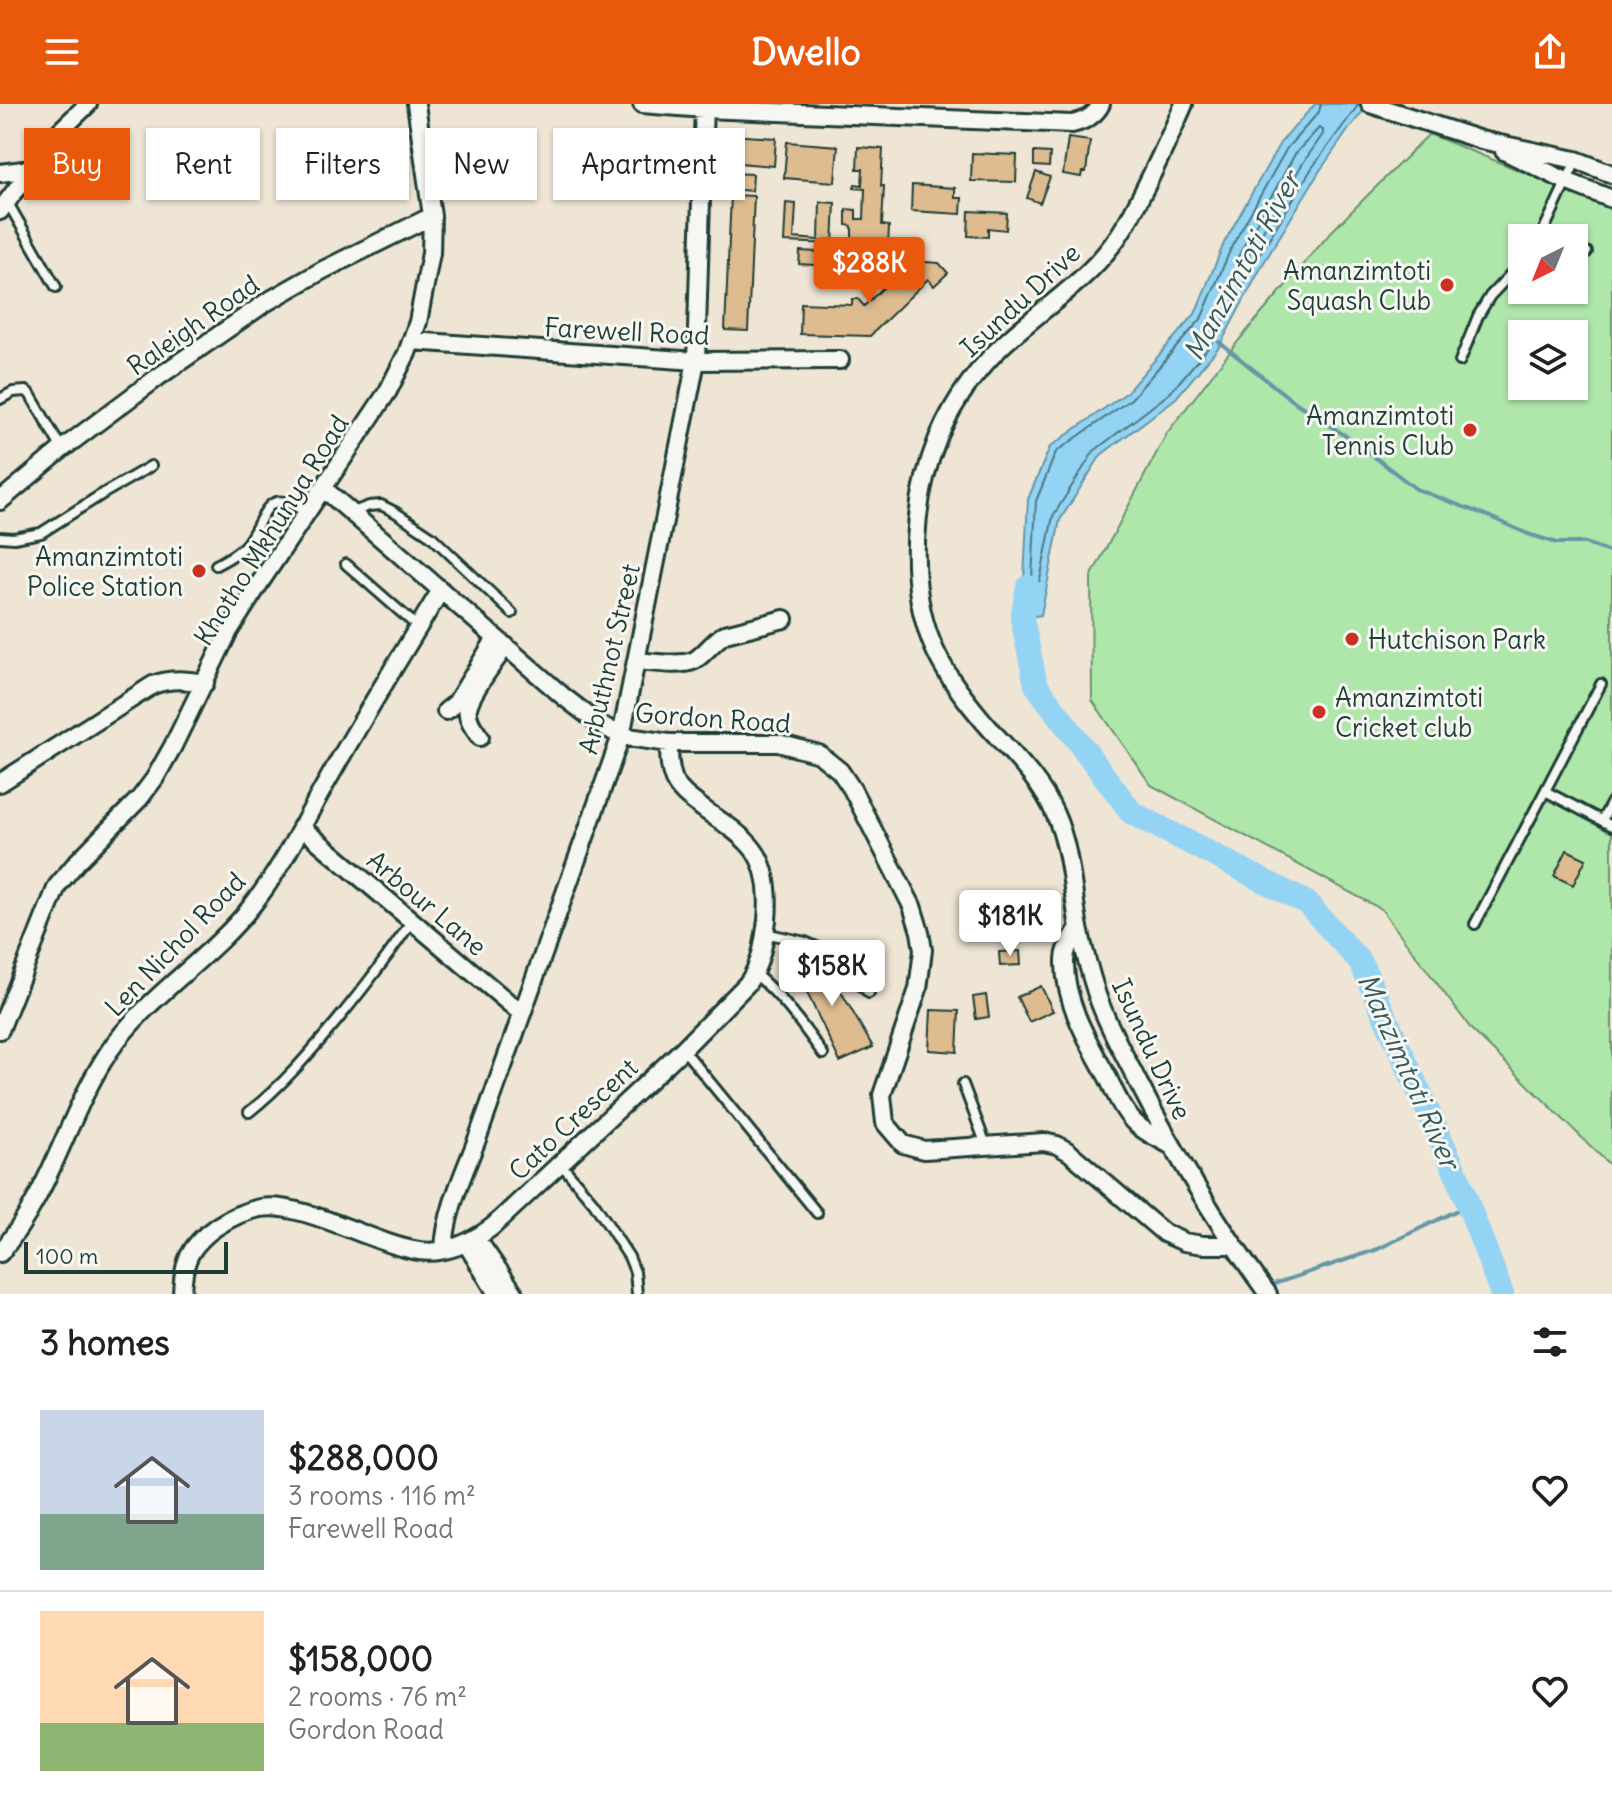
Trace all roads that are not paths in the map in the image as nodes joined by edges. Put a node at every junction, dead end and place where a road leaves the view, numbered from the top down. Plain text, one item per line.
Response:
1 (88, 104) edge
2 (416, 104) edge
3 (642, 104) edge
4 (1101, 104) edge
5 (1184, 104) edge
6 (1370, 104) edge
7 (704, 106) edge
8 (63, 128) edge
9 (1481, 140) junction
10 (1576, 160) junction
11 (24, 170) edge
12 (0, 173) edge
13 (1612, 174) edge
14 (24, 179) edge
15 (1568, 182) junction
16 (1612, 199) edge
17 (4, 207) edge
18 (432, 216) junction
19 (1550, 224) edge
20 (1508, 277) edge
21 (56, 287) dead end
22 (412, 341) junction
23 (840, 360) dead end
24 (696, 361) junction
25 (1460, 361) dead end
26 (0, 399) edge
27 (62, 449) junction
28 (151, 466) dead end
29 (323, 488) junction
30 (0, 501) edge
31 (351, 512) junction
32 (306, 513) junction
33 (0, 537) edge
34 (346, 564) dead end
35 (216, 565) dead end
36 (441, 590) junction
37 (512, 613) dead end
38 (784, 619) dead end
39 (418, 627) junction
40 (501, 642) junction
41 (637, 661) junction
42 (205, 683) junction
43 (1601, 684) dead end
44 (446, 711) dead end
45 (621, 736) junction
46 (480, 737) dead end
47 (669, 743) junction
48 (0, 783) edge
49 (1545, 791) junction
50 (1612, 802) edge
51 (1602, 820) junction
52 (1612, 826) edge
53 (301, 827) junction
54 (411, 922) junction
55 (1475, 924) dead end
56 (1079, 927) junction
57 (765, 933) junction
58 (755, 974) junction
59 (869, 993) dead end
60 (522, 1014) junction
61 (0, 1030) edge
62 (683, 1049) junction
63 (823, 1054) dead end
64 (963, 1084) dead end
65 (249, 1112) dead end
66 (986, 1145) junction
67 (1170, 1145) junction
68 (560, 1163) junction
69 (817, 1213) dead end
70 (472, 1241) junction
71 (1232, 1245) junction
72 (444, 1249) junction
73 (0, 1253) edge
74 (182, 1294) edge
75 (497, 1294) edge
76 (515, 1294) edge
77 (637, 1294) edge
78 (1268, 1294) edge

1 - 8 street
2 - 18 street, Khotho Mkhunya Road
3 - 7 street
4 - 7 street
5 - 56 street, Isundu Drive
6 - 9 street
7 - 24 street, Arbuthnot Street
9 - 10 street
9 - 15 street
10 - 13 street
10 - 15 lane
11 - 12 street
14 - 17 street
15 - 16 street
15 - 19 lane
17 - 21 lane
18 - 22 street, Khotho Mkhunya Road
18 - 27 street, Raleigh Road
20 - 25 lane
22 - 24 street, Farewell Road
22 - 29 street, Khotho Mkhunya Road
23 - 24 street, Farewell Road
24 - 41 street, Arbuthnot Street
26 - 27 lane
27 - 30 street, Raleigh Road
28 - 33 lane
29 - 31 street
29 - 32 street, Khotho Mkhunya Road
31 - 36 street
31 - 37 lane
32 - 35 lane
32 - 42 street, Khotho Mkhunya Road
34 - 39 lane
36 - 39 street, Len Nichol Road
36 - 40 street
38 - 41 street
39 - 53 street, Len Nichol Road
40 - 44 street
40 - 45 street
40 - 46 street
41 - 45 street, Arbuthnot Street
42 - 48 street
42 - 61 street, Khotho Mkhunya Road
43 - 49 lane
45 - 47 street, Gordon Road
45 - 60 street, Arbuthnot Street
47 - 57 street, Cato Crescent
47 - 66 street, Gordon Road
49 - 51 lane
49 - 55 lane
50 - 51 lane
51 - 52 lane
53 - 54 street, Arbour Lane
53 - 73 street, Len Nichol Road
54 - 60 street, Arbour Lane
54 - 65 lane
56 - 67 street, Isundu Drive
56 - 67 street, Isundu Drive
57 - 58 street, Cato Crescent
57 - 59 lane
58 - 62 street, Cato Crescent
58 - 63 lane
60 - 72 street, Arbuthnot Street
62 - 68 street, Cato Crescent
62 - 69 lane
64 - 66 lane
66 - 71 street, Gordon Road
67 - 71 street, Isundu Drive
68 - 70 street, Cato Crescent
68 - 77 lane
70 - 72 street, Cato Crescent
70 - 75 street
70 - 76 street
71 - 78 street, Isundu Drive
72 - 74 street, Cato Crescent

